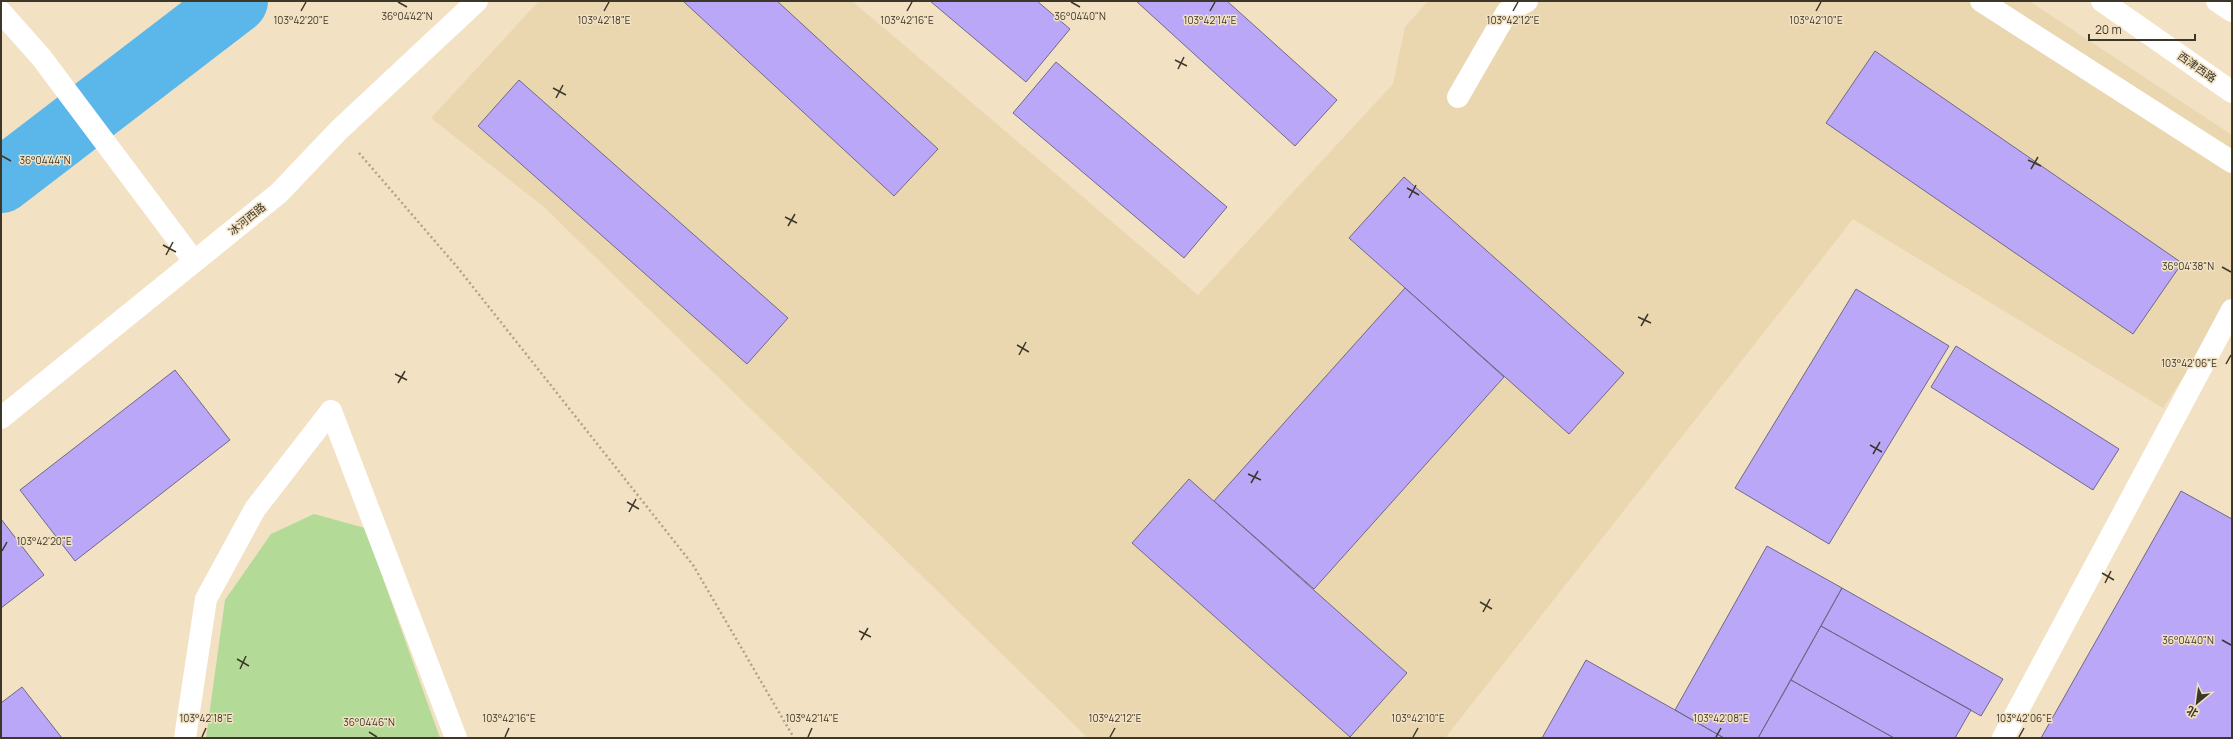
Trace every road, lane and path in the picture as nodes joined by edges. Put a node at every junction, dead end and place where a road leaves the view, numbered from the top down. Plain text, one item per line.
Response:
1 (477, 1) edge
2 (1527, 1) edge
3 (1981, 1) edge
4 (2102, 1) edge
5 (2217, 1) edge
6 (2232, 11) edge
7 (1, 12) edge
8 (2232, 92) edge
9 (1458, 97) dead end
10 (339, 130) junction
11 (2232, 162) edge
12 (194, 261) junction
13 (2232, 310) edge
14 (1, 418) edge
15 (185, 738) edge
16 (456, 738) edge
17 (794, 738) edge
18 (2003, 738) edge

1 - 10 street, 冰河西路
2 - 9 street
3 - 11 street
4 - 8 street, 西津西路
5 - 6 street
7 - 12 street
10 - 12 street, 冰河西路
10 - 17 path
12 - 14 street, 冰河西路
13 - 18 street
15 - 16 street

